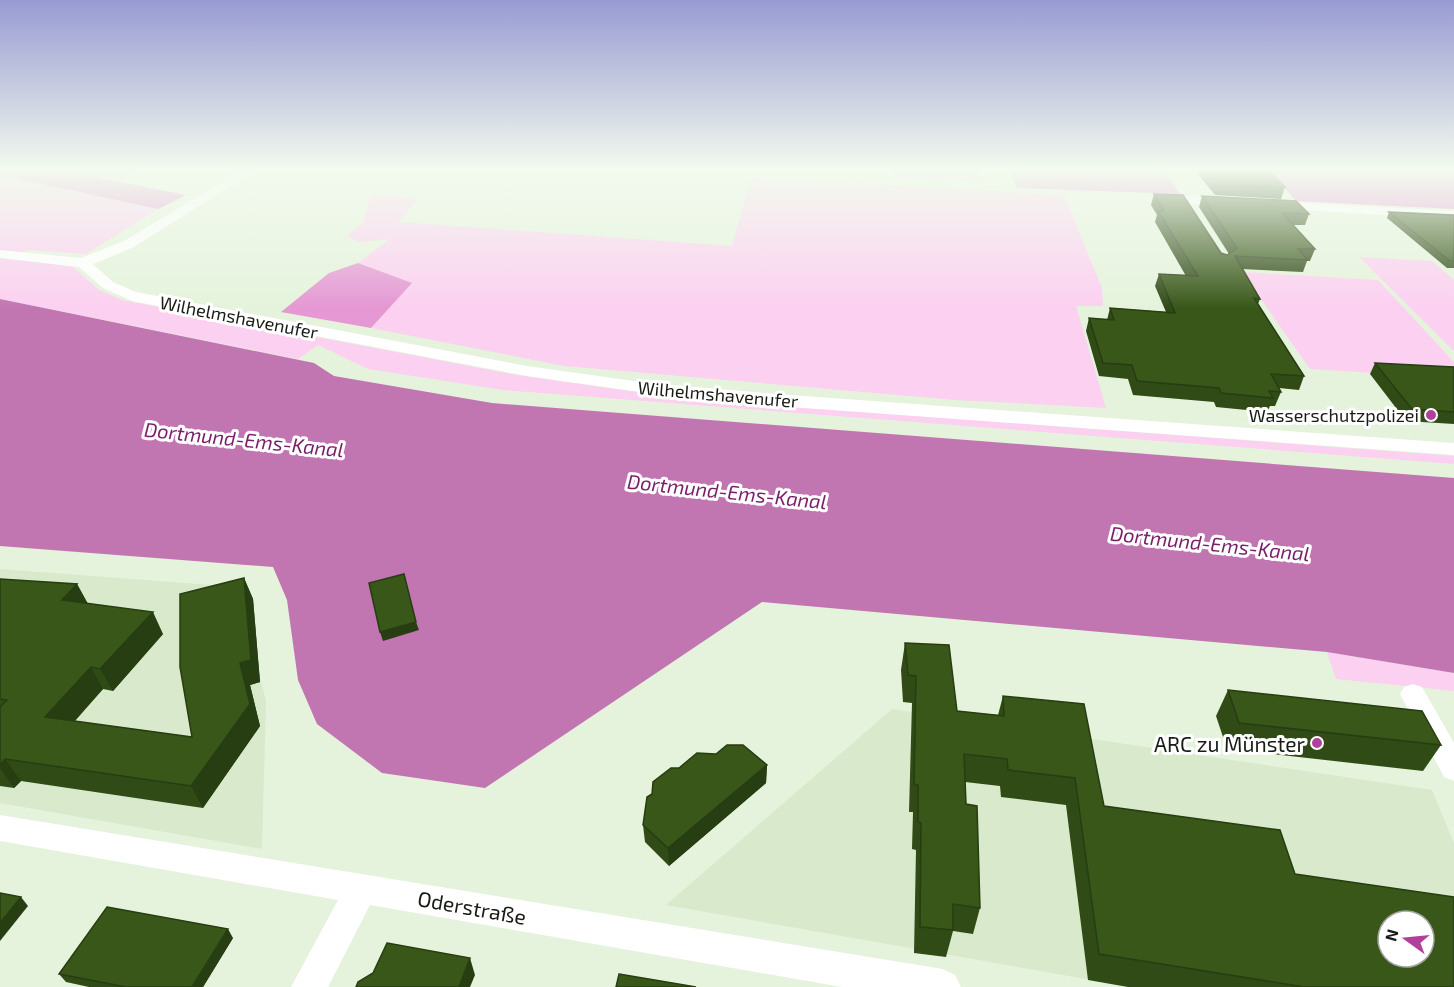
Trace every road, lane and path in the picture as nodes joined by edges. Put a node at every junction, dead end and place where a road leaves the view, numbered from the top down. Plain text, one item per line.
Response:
1 (175, 216) edge
2 (0, 255) edge
3 (83, 263) junction
4 (1454, 449) edge
5 (1413, 694) dead end
6 (1454, 770) edge
7 (0, 828) edge
8 (362, 888) junction
9 (309, 987) edge
10 (943, 987) edge

1 - 3 street
2 - 3 street
3 - 4 street, Wilhelmshavenufer
5 - 6 street
7 - 8 street, Oderstraße
8 - 9 street
8 - 10 street, Oderstraße

